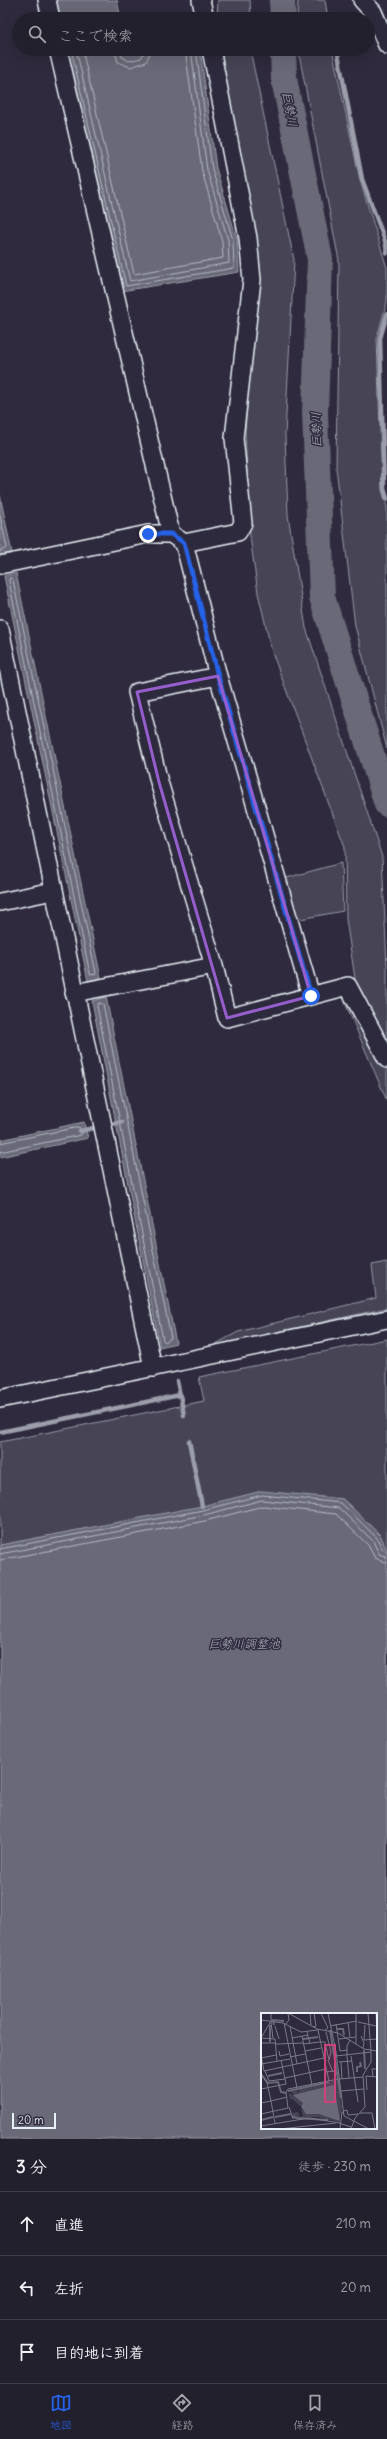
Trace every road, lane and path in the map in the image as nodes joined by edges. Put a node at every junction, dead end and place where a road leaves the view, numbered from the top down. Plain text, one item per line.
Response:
1 (47, 0) edge
2 (201, 0) edge
3 (362, 0) edge
4 (50, 12) edge
5 (204, 12) edge
6 (373, 12) edge
7 (375, 17) edge
8 (387, 45) edge
9 (60, 56) edge
10 (212, 56) edge
11 (178, 538) junction
12 (5, 564) edge
13 (0, 629) edge
14 (218, 676) junction
15 (53, 892) junction
16 (0, 902) edge
17 (214, 966) junction
18 (74, 993) junction
19 (311, 996) junction
20 (387, 1059) edge
21 (387, 1319) edge
22 (153, 1368) junction
23 (0, 1399) edge

1 - 4 street
2 - 5 street
3 - 6 street
7 - 8 street
9 - 11 street
10 - 11 street
11 - 12 street
11 - 14 street
13 - 15 street
14 - 17 street
14 - 19 street
15 - 16 street
15 - 18 street
17 - 18 street
17 - 19 street
18 - 22 street
19 - 20 street
21 - 22 street
22 - 23 street

